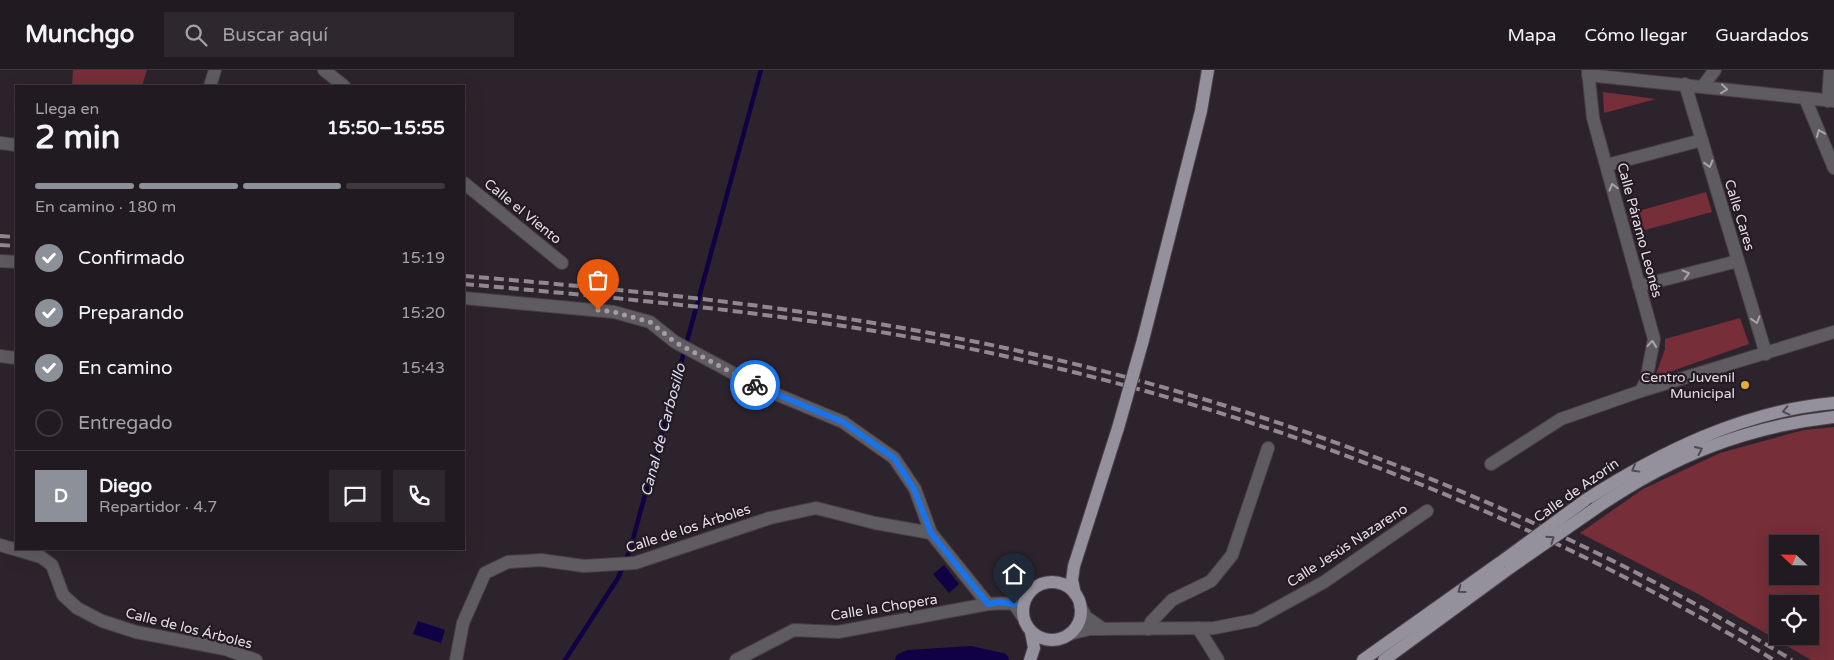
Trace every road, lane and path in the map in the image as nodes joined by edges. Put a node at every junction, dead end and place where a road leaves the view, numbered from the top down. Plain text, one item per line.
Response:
1 (215, 70) edge
2 (324, 70) edge
3 (1208, 70) edge
4 (1716, 70) edge
5 (1830, 70) edge
6 (1588, 72) edge
7 (1650, 75) edge
8 (1685, 84) junction
9 (210, 85) edge
10 (343, 85) edge
11 (1702, 86) junction
12 (1805, 98) junction
13 (1831, 101) edge
14 (1702, 140) junction
15 (0, 143) edge
16 (15, 145) edge
17 (1607, 165) junction
18 (1834, 168) edge
19 (465, 184) edge
20 (0, 261) edge
21 (1738, 261) junction
22 (15, 262) edge
23 (562, 263) dead end
24 (1639, 286) junction
25 (465, 298) edge
26 (1834, 332) edge
27 (1766, 354) junction
28 (0, 356) edge
29 (15, 358) edge
30 (1641, 391) junction
31 (1834, 403) edge
32 (1834, 417) edge
33 (1268, 448) dead end
34 (1490, 464) dead end
35 (1427, 511) dead end
36 (931, 533) junction
37 (0, 545) edge
38 (15, 549) edge
39 (17, 550) edge
40 (1506, 565) junction
41 (1074, 566) junction
42 (1047, 583) junction
43 (1026, 598) junction
44 (1077, 600) junction
45 (988, 604) junction
46 (1014, 604) junction
47 (1023, 617) junction
48 (1198, 628) junction
49 (1103, 629) junction
50 (1148, 629) junction
51 (1031, 632) junction
52 (1069, 634) junction
53 (1051, 640) junction
54 (1031, 658) edge
55 (256, 660) edge
56 (456, 660) edge
57 (736, 660) edge
58 (1218, 660) edge
59 (1363, 660) edge
60 (1384, 660) edge

1 - 9 street
2 - 10 street
3 - 41 main road, bridge
4 - 11 street
5 - 13 street
6 - 7 street
6 - 17 street, Calle Páramo Leonés
7 - 8 street
8 - 11 street
8 - 14 street, Calle Cares
11 -> 12 street
12 - 13 street
18 -> 12 street
14 - 17 street
14 -> 21 street, Calle Cares
15 - 16 street
24 -> 17 street, Calle Páramo Leonés
19 - 23 street, Calle el Viento
20 - 22 street
24 -> 21 street
21 -> 27 street, Calle Cares
30 -> 24 street, Calle Páramo Leonés
25 - 36 street
26 - 27 street
27 - 30 street
28 - 29 street
30 - 34 street
31 -> 40 main road, Calle de Azorín, bridge
40 -> 32 main road, Calle de Azorín, bridge
33 - 50 street
35 - 48 street, Calle Jesús Nazareno
36 - 45 street
36 - 56 street, Calle de los Árboles
37 - 38 street, Calle de los Árboles
39 - 55 street, Calle de los Árboles
40 -> 59 main road, Calle de Azorín
40 - 60 main road, Calle de Azorín
41 - 42 main road
41 - 44 main road
42 - 43 main road
42 - 44 main road
43 - 46 street, Calle la Chopera
43 - 47 main road
44 - 49 street
44 - 52 main road
45 - 46 street, Calle la Chopera
45 - 57 street, Calle la Chopera
46 - 47 street
47 - 51 main road
48 - 50 street, Calle Jesús Nazareno
48 - 58 street
49 - 50 street, Calle Jesús Nazareno
49 - 52 street, Calle Jesús Nazareno
51 - 53 main road
51 - 54 main road
52 - 53 main road
53 - 54 main road

